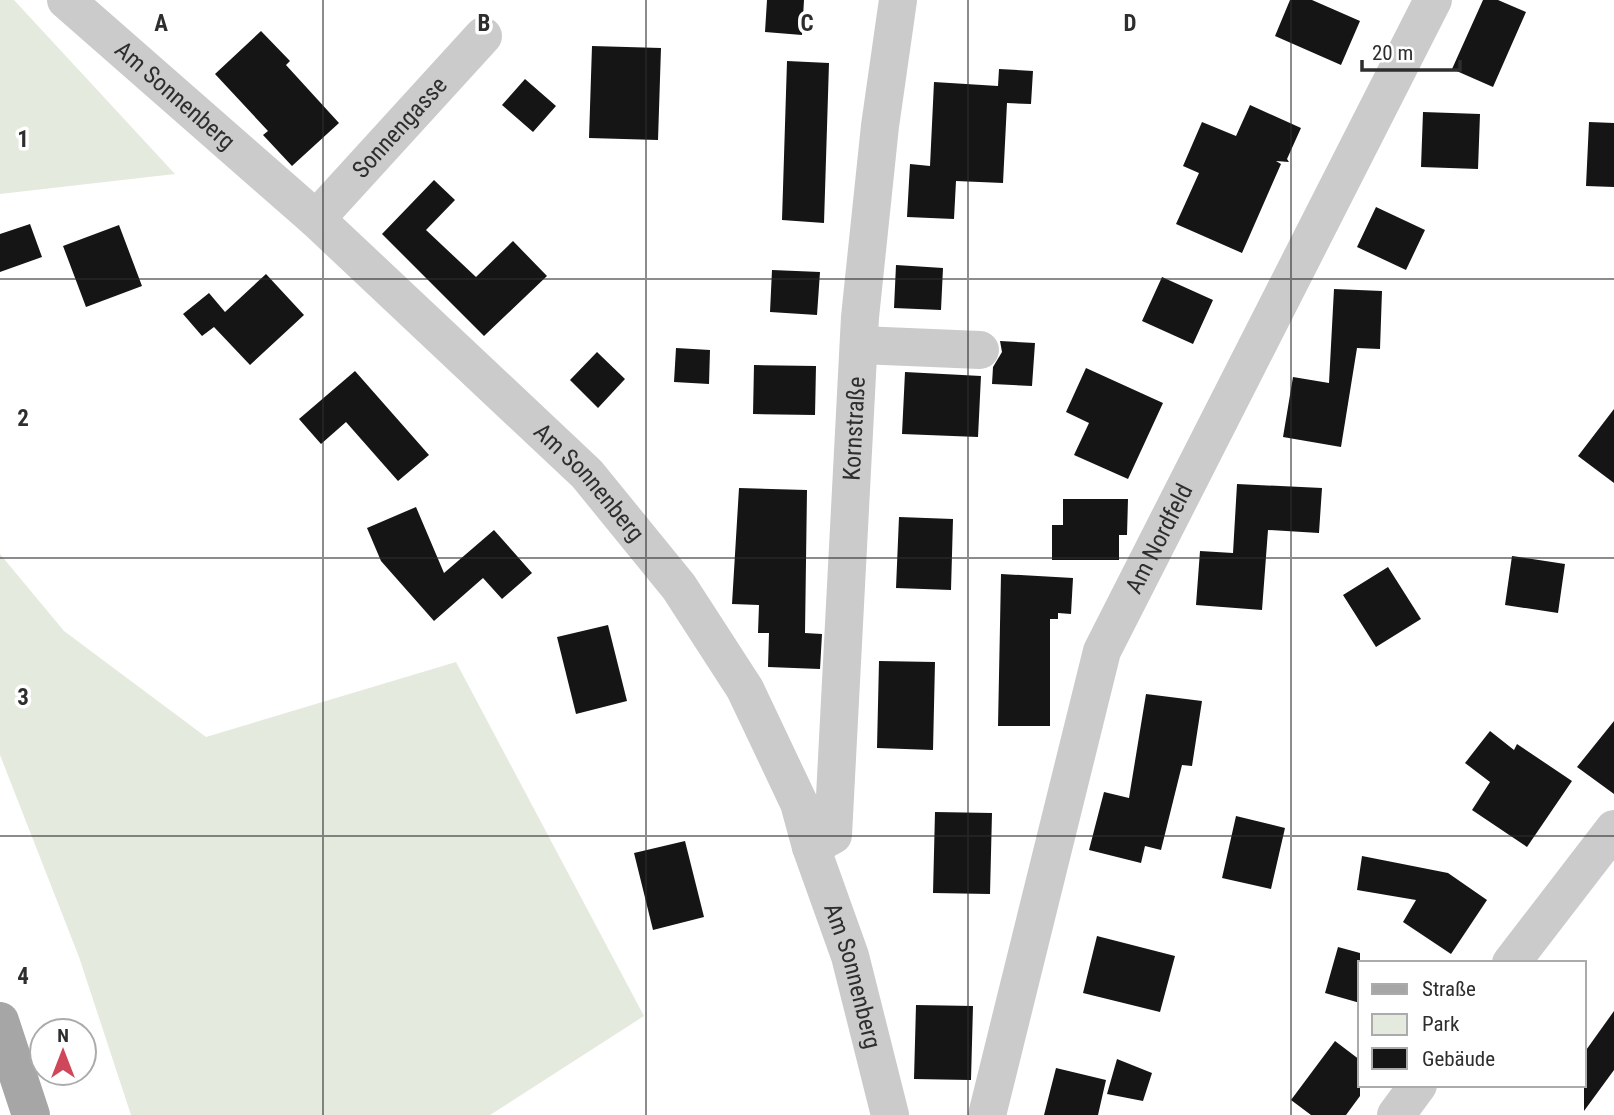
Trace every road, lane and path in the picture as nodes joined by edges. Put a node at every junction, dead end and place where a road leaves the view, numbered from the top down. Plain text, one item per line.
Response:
1 (66, 0) edge
2 (898, 0) edge
3 (1433, 0) edge
4 (484, 36) dead end
5 (316, 219) junction
6 (860, 345) junction
7 (980, 349) dead end
8 (1614, 829) edge
9 (811, 847) junction
10 (1513, 961) edge
11 (0, 1021) edge
12 (1417, 1087) edge
13 (31, 1115) edge
14 (890, 1115) edge
15 (987, 1115) edge
16 (1396, 1115) edge

1 - 5 street, Am Sonnenberg
2 - 6 street, Kornstraße
3 - 15 street, Am Nordfeld
4 - 5 street, Sonnengasse
5 - 9 street, Am Sonnenberg
6 - 7 street
6 - 9 street, Kornstraße
8 - 10 street
9 - 14 street, Am Sonnenberg
11 - 13 main road
12 - 16 street

